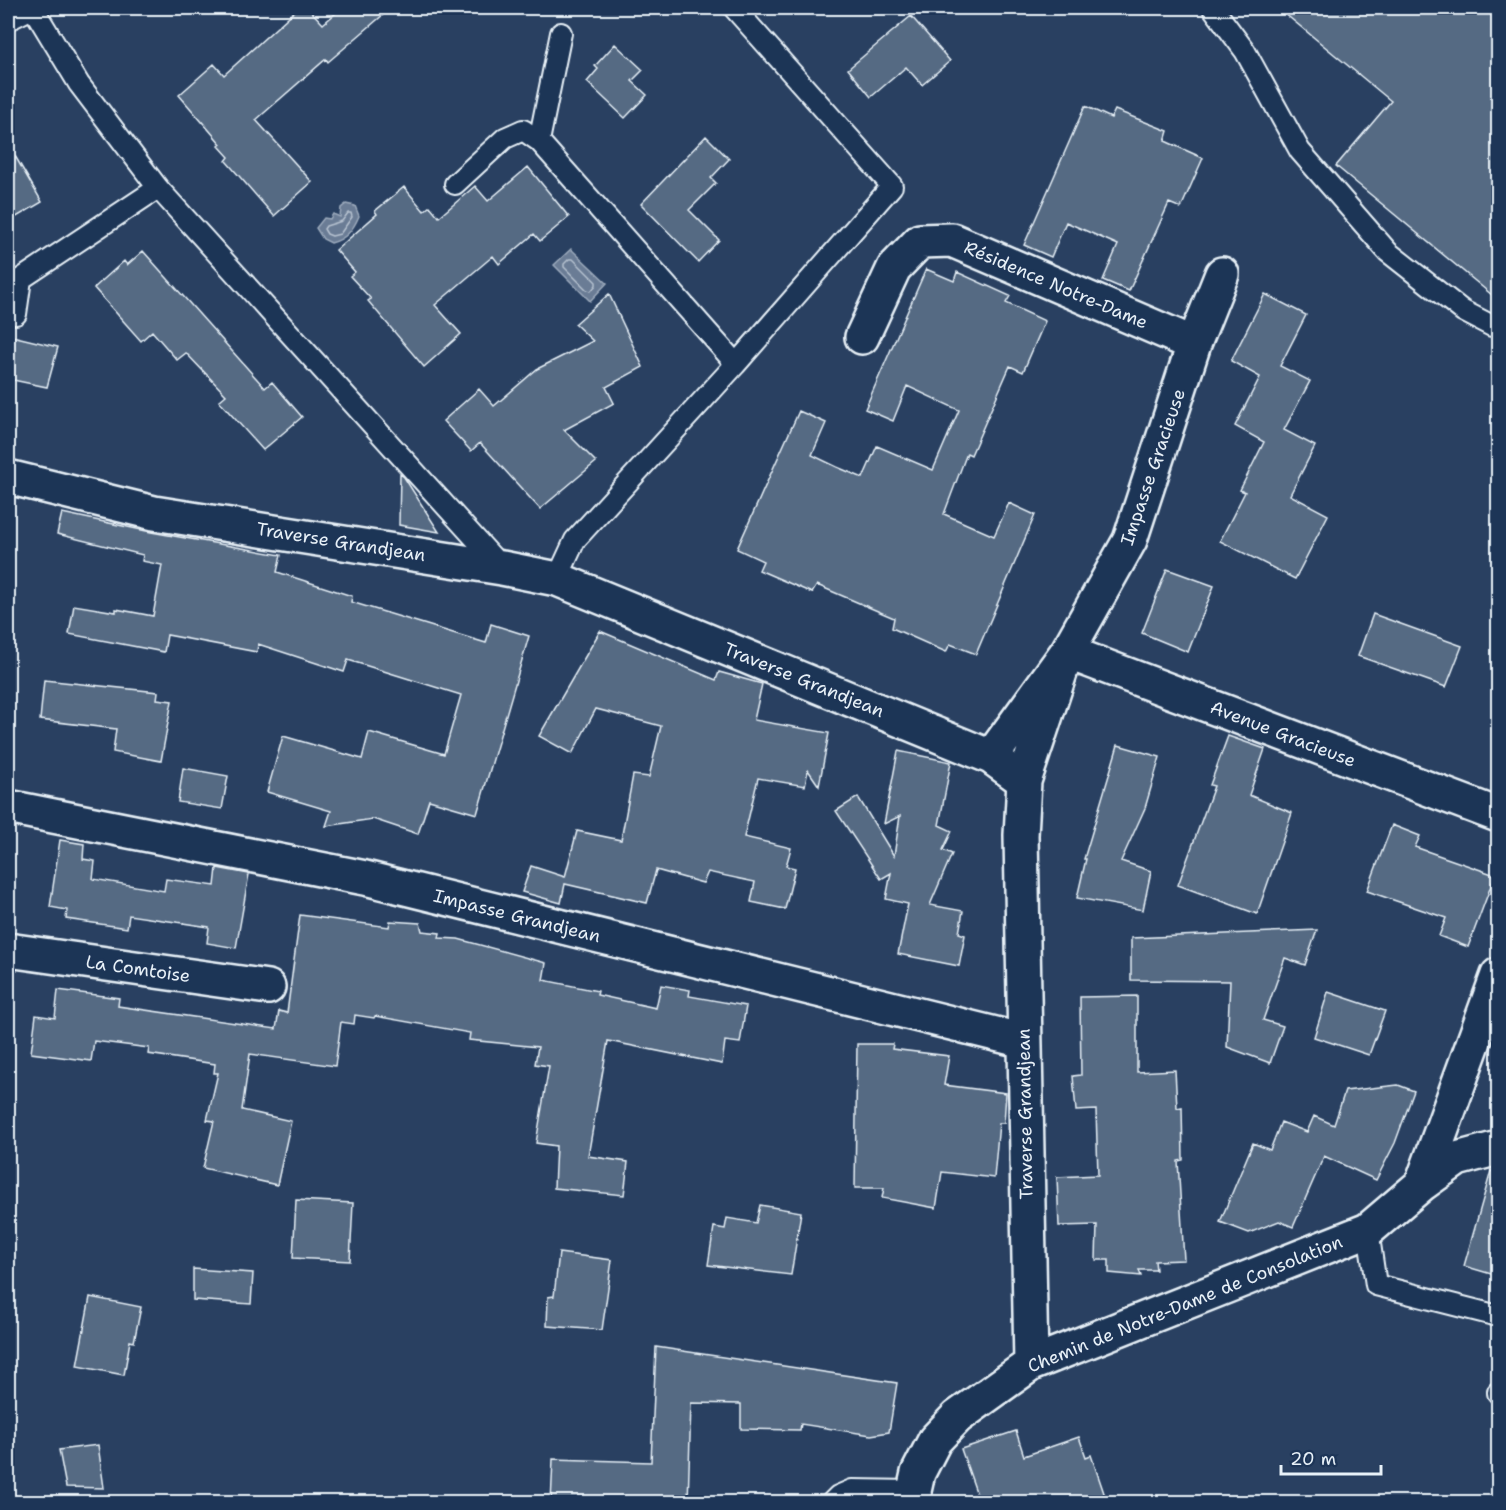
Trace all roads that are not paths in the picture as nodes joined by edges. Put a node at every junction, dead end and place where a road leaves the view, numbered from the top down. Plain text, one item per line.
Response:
1 (32, 8) edge
2 (734, 8) edge
3 (1213, 8) edge
4 (8, 20) edge
5 (561, 33) dead end
6 (539, 141) junction
7 (455, 184) dead end
8 (159, 188) junction
9 (1222, 274) dead end
10 (16, 314) dead end
11 (1498, 327) edge
12 (862, 337) dead end
13 (1194, 344) junction
14 (736, 364) junction
15 (8, 477) edge
16 (502, 568) junction
17 (557, 579) junction
18 (1067, 652) junction
19 (991, 757) junction
20 (1024, 781) junction
21 (8, 807) edge
22 (1498, 815) edge
23 (8, 950) edge
24 (1498, 975) edge
25 (268, 987) dead end
26 (1024, 1041) junction
27 (1498, 1148) edge
28 (1422, 1184) junction
29 (1368, 1230) junction
30 (1498, 1316) edge
31 (1031, 1364) junction
32 (914, 1497) edge
33 (832, 1503) edge

1 - 4 lane
1 - 8 lane
2 - 14 lane
3 - 11 lane
5 - 6 lane
6 - 7 lane
6 - 14 lane
8 - 10 lane
8 - 16 lane
9 - 13 street, Impasse Gracieuse
12 - 13 street, Résidence Notre-Dame
13 - 18 street, Impasse Gracieuse
14 - 17 lane
15 - 16 street, Traverse Grandjean
16 - 17 street, Traverse Grandjean
17 - 19 street, Traverse Grandjean
18 - 19 street, Impasse Gracieuse
18 - 20 street, Impasse Gracieuse
18 - 22 street, Avenue Gracieuse
19 - 20 street, Traverse Grandjean
20 - 26 street, Traverse Grandjean
21 - 26 street, Impasse Grandjean
23 - 25 street, La Comtoise
24 - 28 street
26 - 31 street, Traverse Grandjean
27 - 28 street, Chemin de Notre-Dame de Consolation
28 - 29 street, Chemin de Notre-Dame de Consolation
29 - 30 lane
29 - 31 street, Chemin de Notre-Dame de Consolation
31 - 32 street, Chemin de Notre-Dame de Consolation
32 - 33 lane

